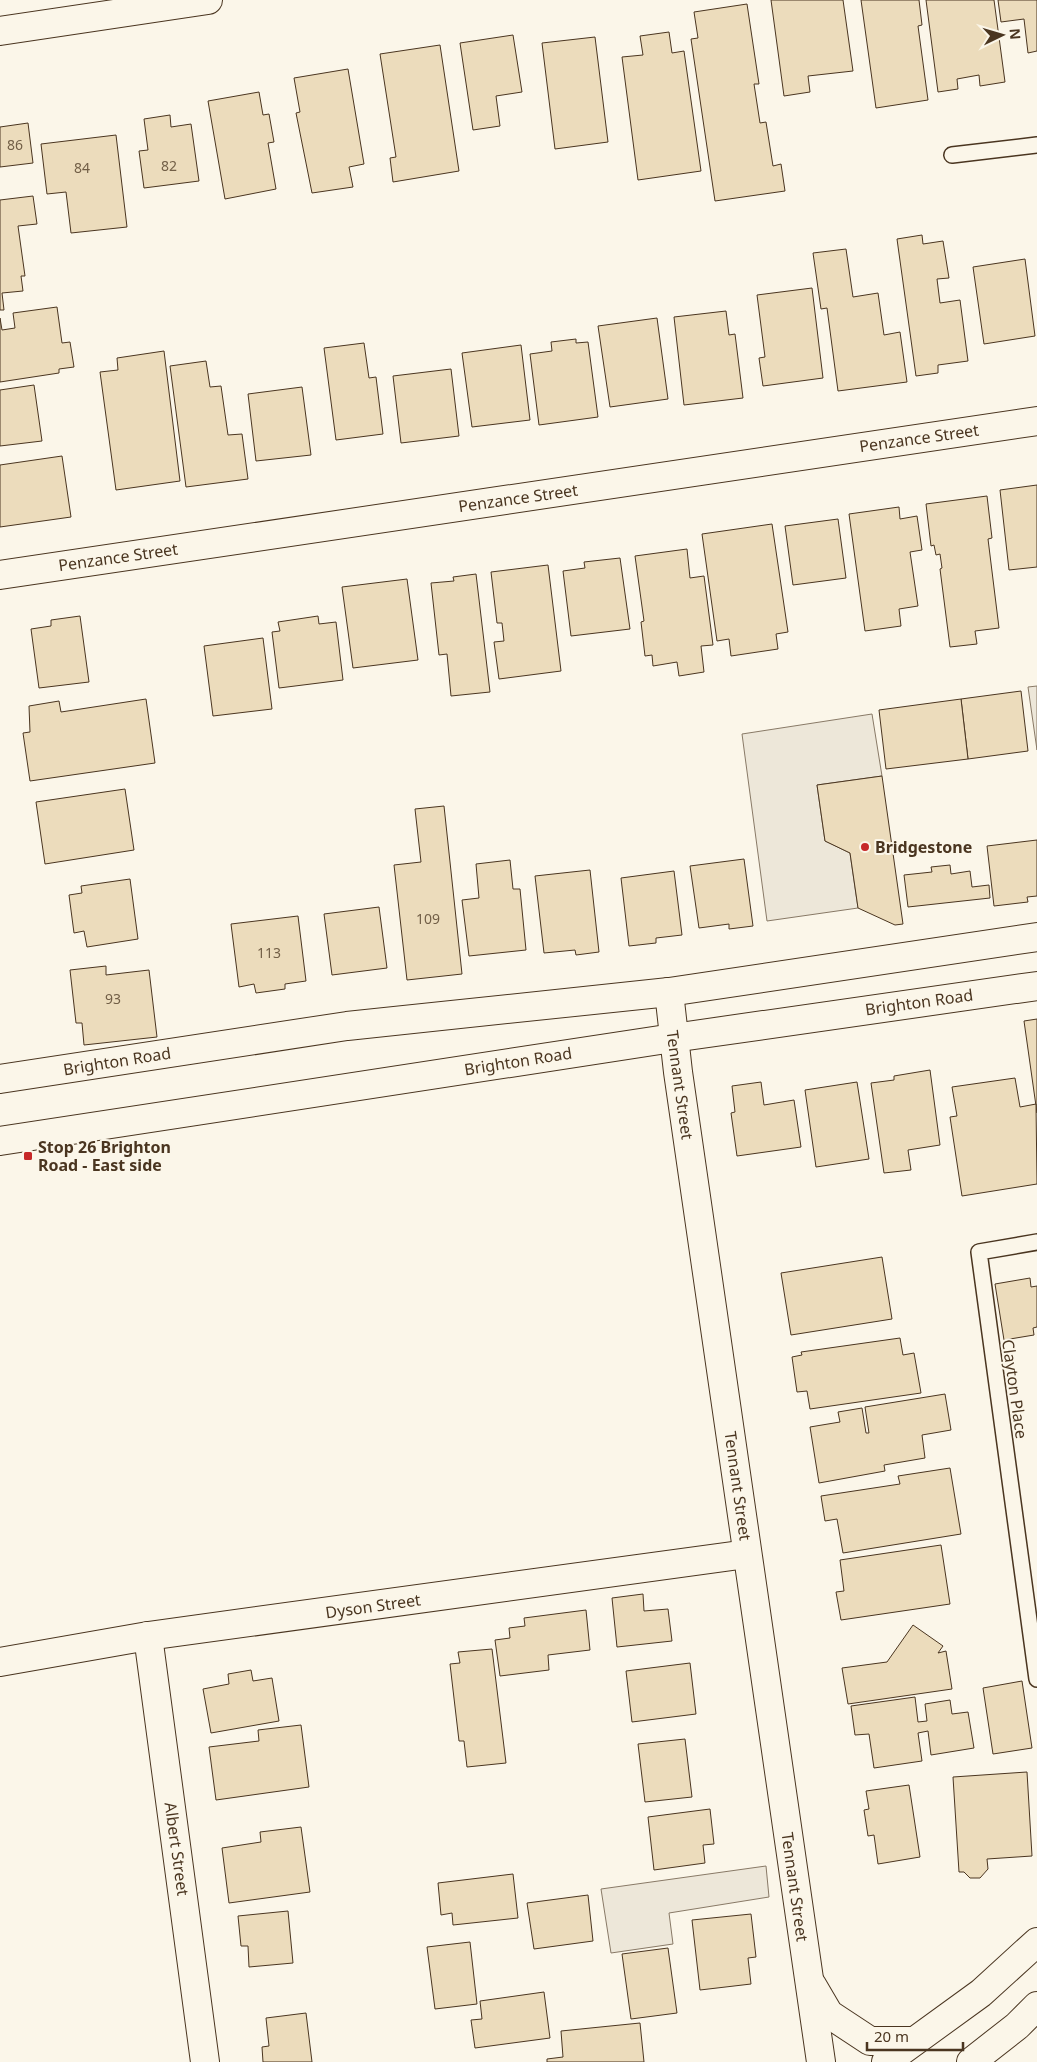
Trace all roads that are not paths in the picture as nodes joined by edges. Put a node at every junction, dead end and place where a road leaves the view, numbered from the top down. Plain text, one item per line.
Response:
1 (208, 0) edge
2 (0, 31) edge
3 (1037, 145) edge
4 (952, 155) dead end
5 (1037, 421) edge
6 (0, 575) edge
7 (1037, 937) edge
8 (1037, 986) edge
9 (669, 992) junction
10 (673, 1038) junction
11 (0, 1079) edge
12 (0, 1141) edge
13 (1037, 1242) edge
14 (748, 1554) junction
15 (148, 1636) junction
16 (0, 1662) edge
17 (1037, 1679) edge
18 (1037, 1942) edge
19 (809, 1979) junction
20 (1037, 2006) edge
21 (914, 2041) junction
22 (205, 2062) edge
23 (820, 2062) edge
24 (886, 2062) edge
25 (971, 2062) edge

1 - 2 street
3 - 4 lane
5 - 6 street, Penzance Street
7 - 9 street, Brighton Road
8 - 10 street, Brighton Road
9 - 10 street, Tennant Street
9 - 11 street, Brighton Road
10 - 12 street, Brighton Road
10 - 14 street, Tennant Street
13 - 17 lane, Clayton Place
14 - 15 street, Dyson Street
14 - 19 street, Tennant Street
15 - 16 street, Dyson Street
15 - 22 street, Albert Street
18 - 21 street
19 - 21 street, Tennant Street
19 - 23 street, Tennant Street
20 - 25 street
21 - 24 street

